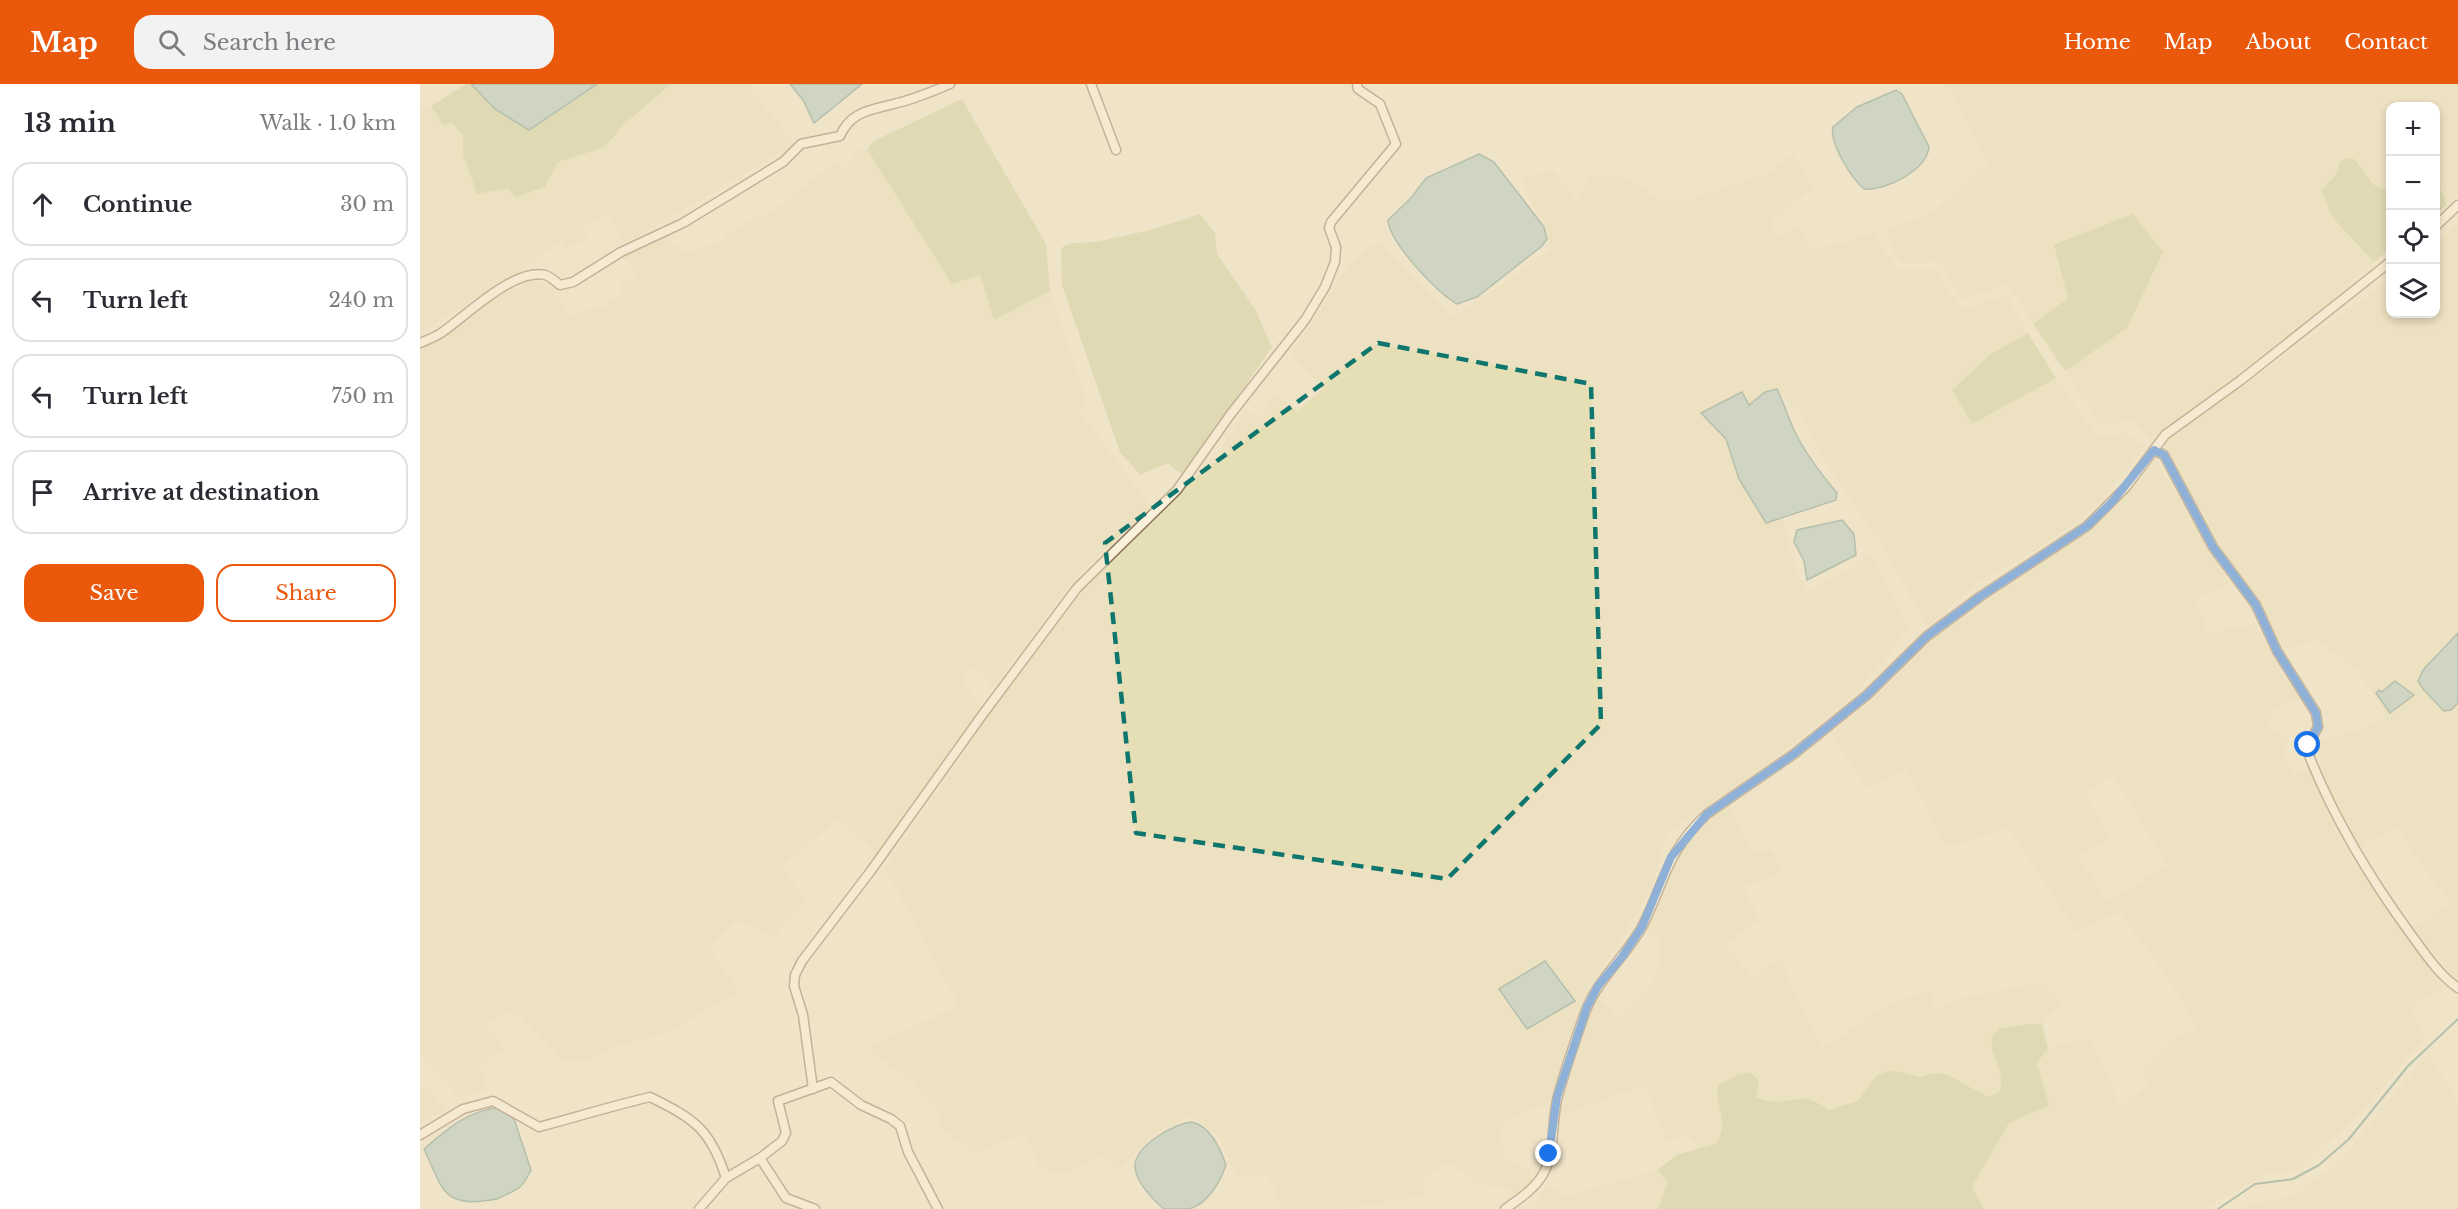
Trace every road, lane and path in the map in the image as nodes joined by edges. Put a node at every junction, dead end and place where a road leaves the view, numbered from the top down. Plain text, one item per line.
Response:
1 (950, 84) edge
2 (1091, 84) edge
3 (1357, 84) edge
4 (1116, 150) dead end
5 (2458, 205) edge
6 (2440, 222) edge
7 (2388, 264) edge
8 (420, 343) edge
9 (2154, 450) junction
10 (2458, 988) edge
11 (813, 1089) junction
12 (420, 1135) edge
13 (760, 1158) junction
14 (726, 1178) junction
15 (699, 1209) edge
16 (814, 1209) edge
17 (938, 1209) edge
18 (1505, 1209) edge

1 - 8 street
2 - 4 street
3 - 11 street
5 - 6 street
7 - 9 street
9 - 10 street
9 - 18 street
11 - 13 street
11 - 17 street
12 - 14 street
13 - 14 street
13 - 16 street
14 - 15 street

